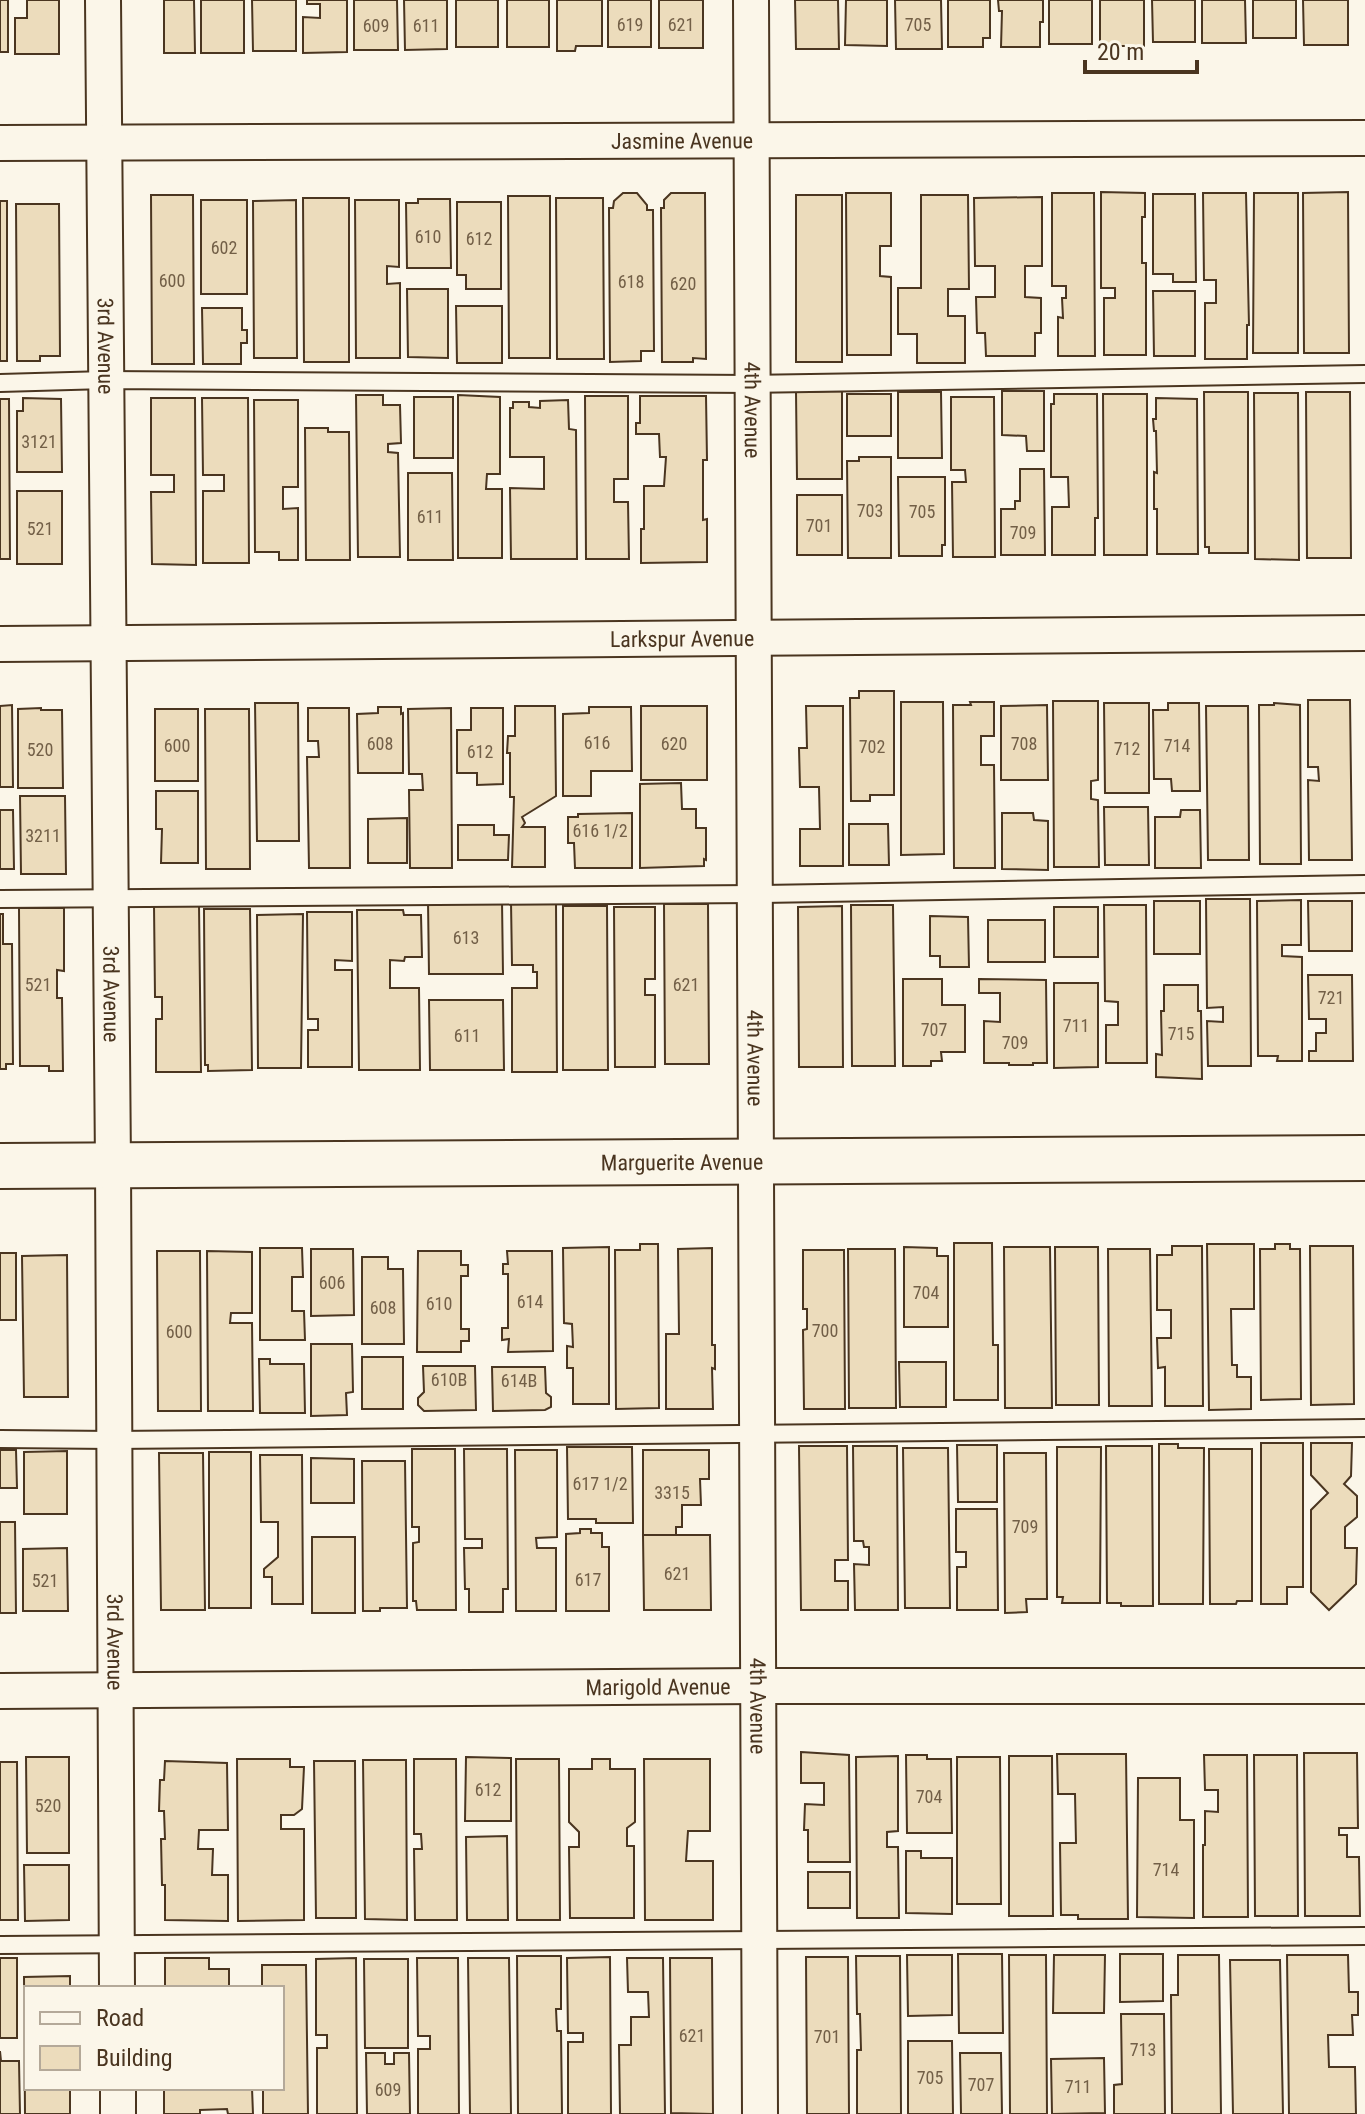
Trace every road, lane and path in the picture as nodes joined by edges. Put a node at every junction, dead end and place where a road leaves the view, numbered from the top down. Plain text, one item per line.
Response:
1 (103, 0) edge
2 (751, 0) edge
3 (1365, 138) edge
4 (752, 139) junction
5 (0, 143) edge
6 (104, 144) junction
7 (1365, 374) edge
8 (106, 380) junction
9 (0, 383) edge
10 (753, 384) junction
11 (1365, 633) edge
12 (754, 637) junction
13 (107, 642) junction
14 (0, 644) edge
15 (1365, 884) edge
16 (755, 894) junction
17 (0, 899) edge
18 (109, 899) junction
19 (1365, 1158) edge
20 (757, 1161) junction
21 (113, 1165) junction
22 (0, 1166) edge
23 (1365, 1428) edge
24 (757, 1432) junction
25 (0, 1439) edge
26 (113, 1440) junction
27 (758, 1686) junction
28 (1365, 1686) edge
29 (115, 1690) junction
30 (0, 1691) edge
31 (1365, 1936) edge
32 (759, 1939) junction
33 (117, 1944) junction
34 (0, 1945) edge
35 (117, 1986) edge
36 (118, 2090) edge
37 (118, 2114) edge
38 (760, 2114) edge

1 - 6 street, 3rd Avenue
2 - 4 street, 4th Avenue
3 - 4 street, Jasmine Avenue
4 - 6 street, Jasmine Avenue
4 - 10 street, 4th Avenue
5 - 6 street, Jasmine Avenue
6 - 8 street, 3rd Avenue
7 - 10 lane
8 - 9 lane
8 - 10 lane
8 - 13 street, 3rd Avenue
10 - 12 street, 4th Avenue
11 - 12 street, Larkspur Avenue
12 - 13 street, Larkspur Avenue
12 - 16 street, 4th Avenue
13 - 14 street, Larkspur Avenue
13 - 18 street, 3rd Avenue
15 - 16 lane
16 - 18 lane
16 - 20 street, 4th Avenue
17 - 18 lane
18 - 21 street, 3rd Avenue
19 - 20 street, Marguerite Avenue
20 - 21 street, Marguerite Avenue
20 - 24 street, 4th Avenue
21 - 22 street, Marguerite Avenue
21 - 26 street, 3rd Avenue
23 - 24 lane
24 - 26 lane
24 - 27 street, 4th Avenue
25 - 26 lane
26 - 29 street, 3rd Avenue
27 - 28 street, Marigold Avenue
27 - 29 street, Marigold Avenue
27 - 32 street, 4th Avenue
29 - 30 street, Marigold Avenue
29 - 33 street, 3rd Avenue
31 - 32 lane
32 - 33 lane
32 - 38 street, 4th Avenue
33 - 34 lane
33 - 35 street, 3rd Avenue
36 - 37 street

